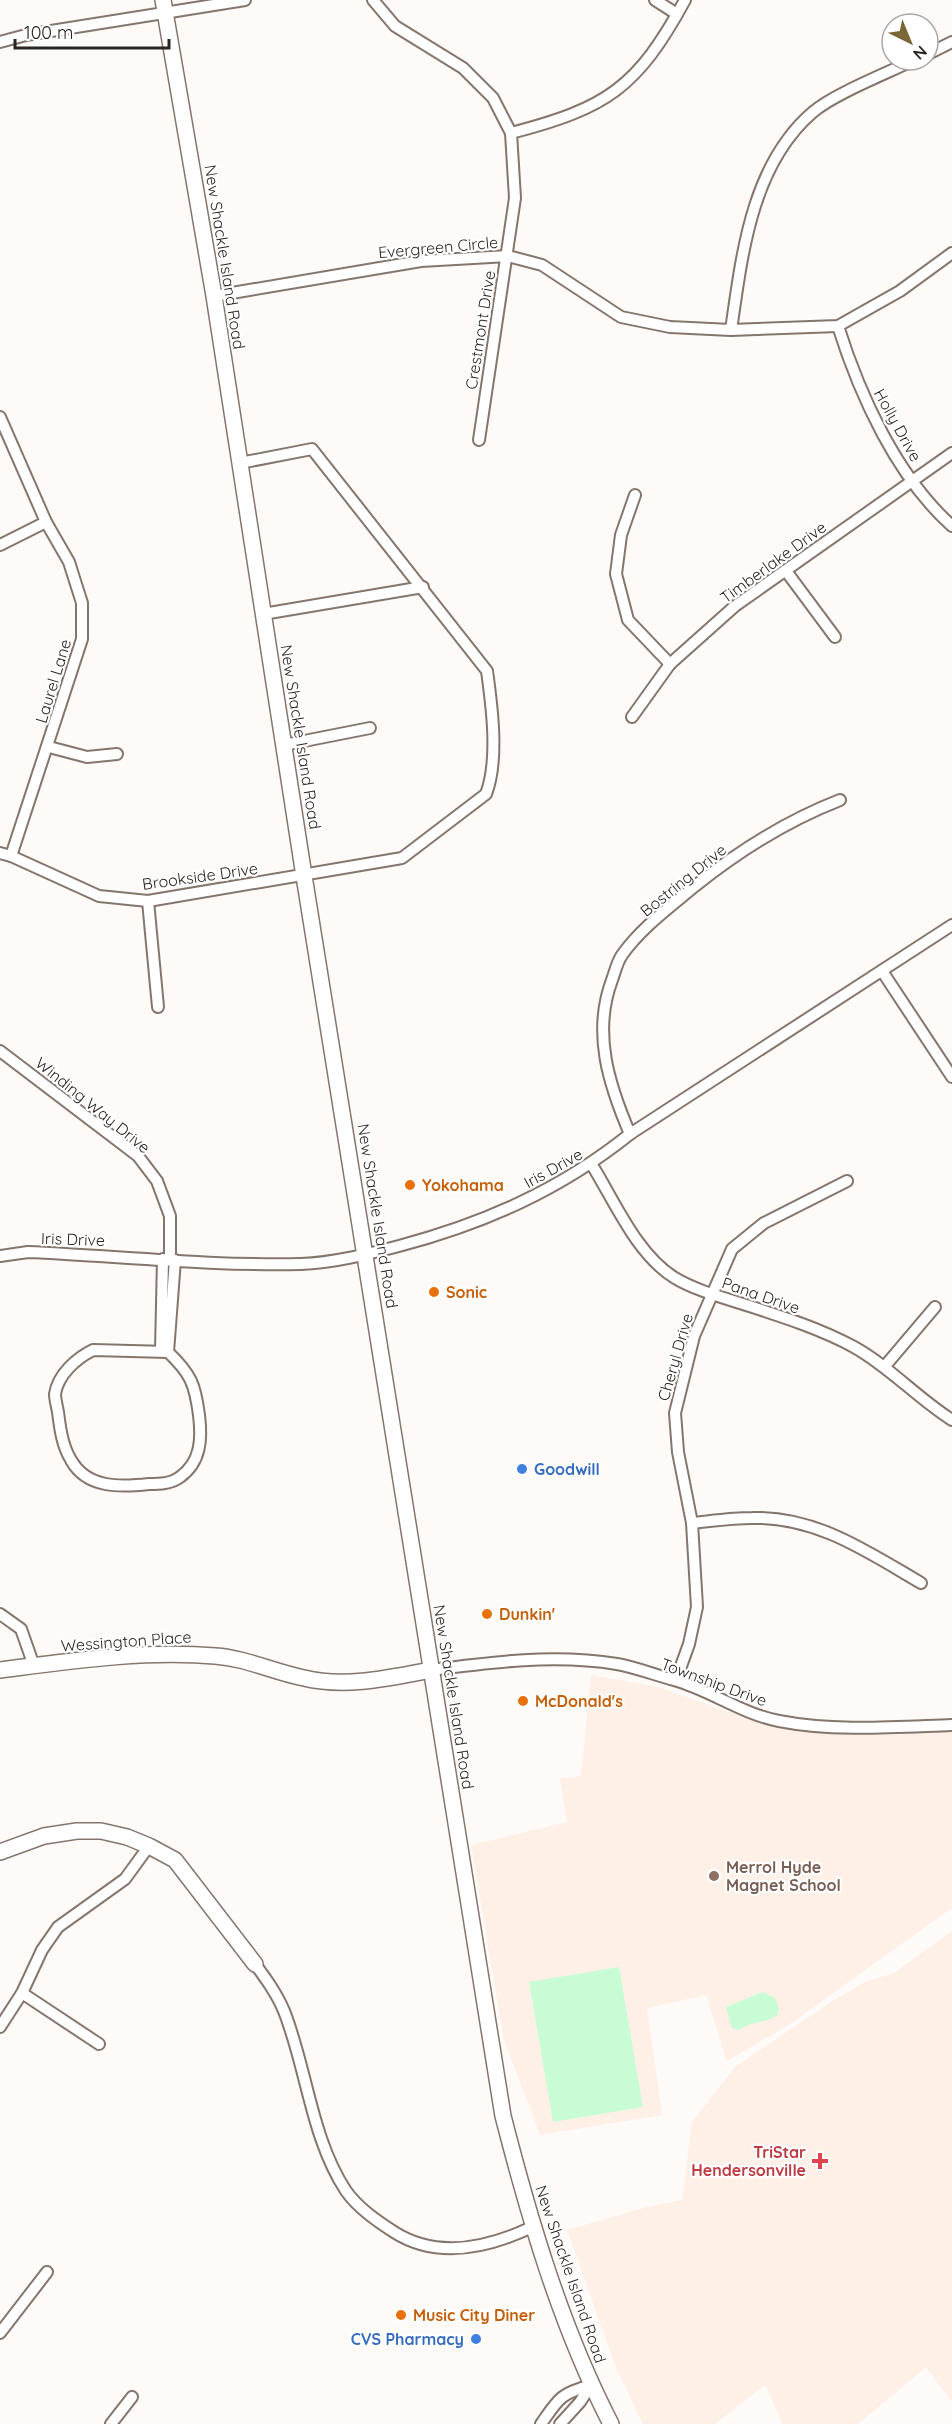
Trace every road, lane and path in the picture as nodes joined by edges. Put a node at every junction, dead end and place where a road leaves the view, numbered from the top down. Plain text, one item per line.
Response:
1 (245, 0) edge
2 (373, 0) edge
3 (655, 0) edge
4 (685, 0) edge
5 (165, 7) edge
6 (677, 14) junction
7 (0, 42) edge
8 (891, 72) edge
9 (512, 133) junction
10 (952, 254) edge
11 (508, 256) junction
12 (214, 296) junction
13 (838, 326) junction
14 (731, 330) junction
15 (0, 417) edge
16 (479, 440) dead end
17 (952, 453) edge
18 (240, 463) junction
19 (912, 481) junction
20 (635, 495) dead end
21 (46, 522) junction
22 (952, 526) edge
23 (0, 545) edge
24 (786, 571) junction
25 (423, 587) junction
26 (264, 614) junction
27 (835, 637) dead end
28 (670, 664) junction
29 (632, 717) dead end
30 (370, 728) dead end
31 (284, 744) junction
32 (49, 747) junction
33 (117, 754) dead end
34 (840, 800) dead end
35 (5, 854) edge
36 (304, 876) junction
37 (148, 901) junction
38 (952, 925) edge
39 (882, 971) junction
40 (158, 1007) dead end
41 (0, 1051) edge
42 (952, 1077) edge
43 (630, 1134) junction
44 (592, 1165) junction
45 (847, 1181) dead end
46 (367, 1254) junction
47 (0, 1256) edge
48 (169, 1259) junction
49 (711, 1294) junction
50 (935, 1307) dead end
51 (165, 1352) junction
52 (885, 1366) junction
53 (952, 1420) edge
54 (692, 1523) junction
55 (921, 1583) dead end
56 (0, 1614) edge
57 (34, 1666) junction
58 (0, 1670) edge
59 (431, 1670) junction
60 (676, 1680) junction
61 (952, 1725) edge
62 (149, 1846) junction
63 (0, 1852) edge
64 (255, 1964) joint
65 (22, 1994) junction
66 (0, 2027) edge
67 (99, 2044) dead end
68 (532, 2227) junction
69 (47, 2272) dead end
70 (0, 2333) edge
71 (591, 2385) junction
72 (132, 2397) dead end
73 (111, 2424) edge
74 (541, 2424) edge
75 (560, 2424) edge
76 (611, 2424) edge

1 - 5 street
2 - 9 street, Crestmont Drive
3 - 6 street
4 - 6 street
5 - 7 street
5 - 12 main road, New Shackle Island Road
6 - 9 street
8 - 14 street
9 - 11 street, Crestmont Drive
10 - 13 street, Evergreen Circle
11 - 12 street, Evergreen Circle
11 - 14 street, Evergreen Circle
11 - 16 street, Crestmont Drive
12 - 18 main road, New Shackle Island Road
13 - 14 street, Evergreen Circle
13 - 19 street, Holly Drive
15 - 21 street, Laurel Lane
17 - 19 street, Timberlake Drive
18 - 25 street, Brookside Drive
18 - 26 main road, New Shackle Island Road
19 - 22 street, Holly Drive
19 - 24 street, Timberlake Drive
20 - 28 street
21 - 23 street
21 - 32 street, Laurel Lane
24 - 27 street
24 - 28 street, Timberlake Drive
25 - 26 street
25 - 36 street, Brookside Drive
26 - 31 main road, New Shackle Island Road
28 - 29 street, Timberlake Drive
30 - 31 street
31 - 36 main road, New Shackle Island Road
32 - 33 street
32 - 35 street, Laurel Lane
34 - 43 street, Bostring Drive
35 - 37 street, Brookside Drive
36 - 37 street, Brookside Drive
36 - 46 main road, New Shackle Island Road
37 - 40 street
38 - 39 street, Iris Drive
39 - 42 street
39 - 43 street, Iris Drive
41 - 48 street, Winding Way Drive
43 - 44 street, Iris Drive
44 - 46 street, Iris Drive
44 - 49 street, Pana Drive
45 - 49 street, Cheryl Drive
46 - 48 street, Iris Drive
46 - 59 main road, New Shackle Island Road
47 - 48 street, Iris Drive
48 - 51 street, Winding Way Drive
49 - 52 street, Pana Drive
49 - 54 street, Cheryl Drive
50 - 52 street
51 - 51 street
52 - 53 street, Pana Drive
54 - 55 street
54 - 60 street, Cheryl Drive
56 - 57 street
57 - 58 main road, Wessington Place
57 - 59 main road, Wessington Place
59 - 60 street, Township Drive
59 - 68 main road, New Shackle Island Road
60 - 61 street, Township Drive
62 - 63 main road
62 - 64 main road
62 - 65 street
64 - 68 street
65 - 66 street
65 - 67 street
68 - 71 main road, New Shackle Island Road
69 - 70 street
71 - 74 street
71 - 75 street
71 - 76 main road, New Shackle Island Road
72 - 73 street

